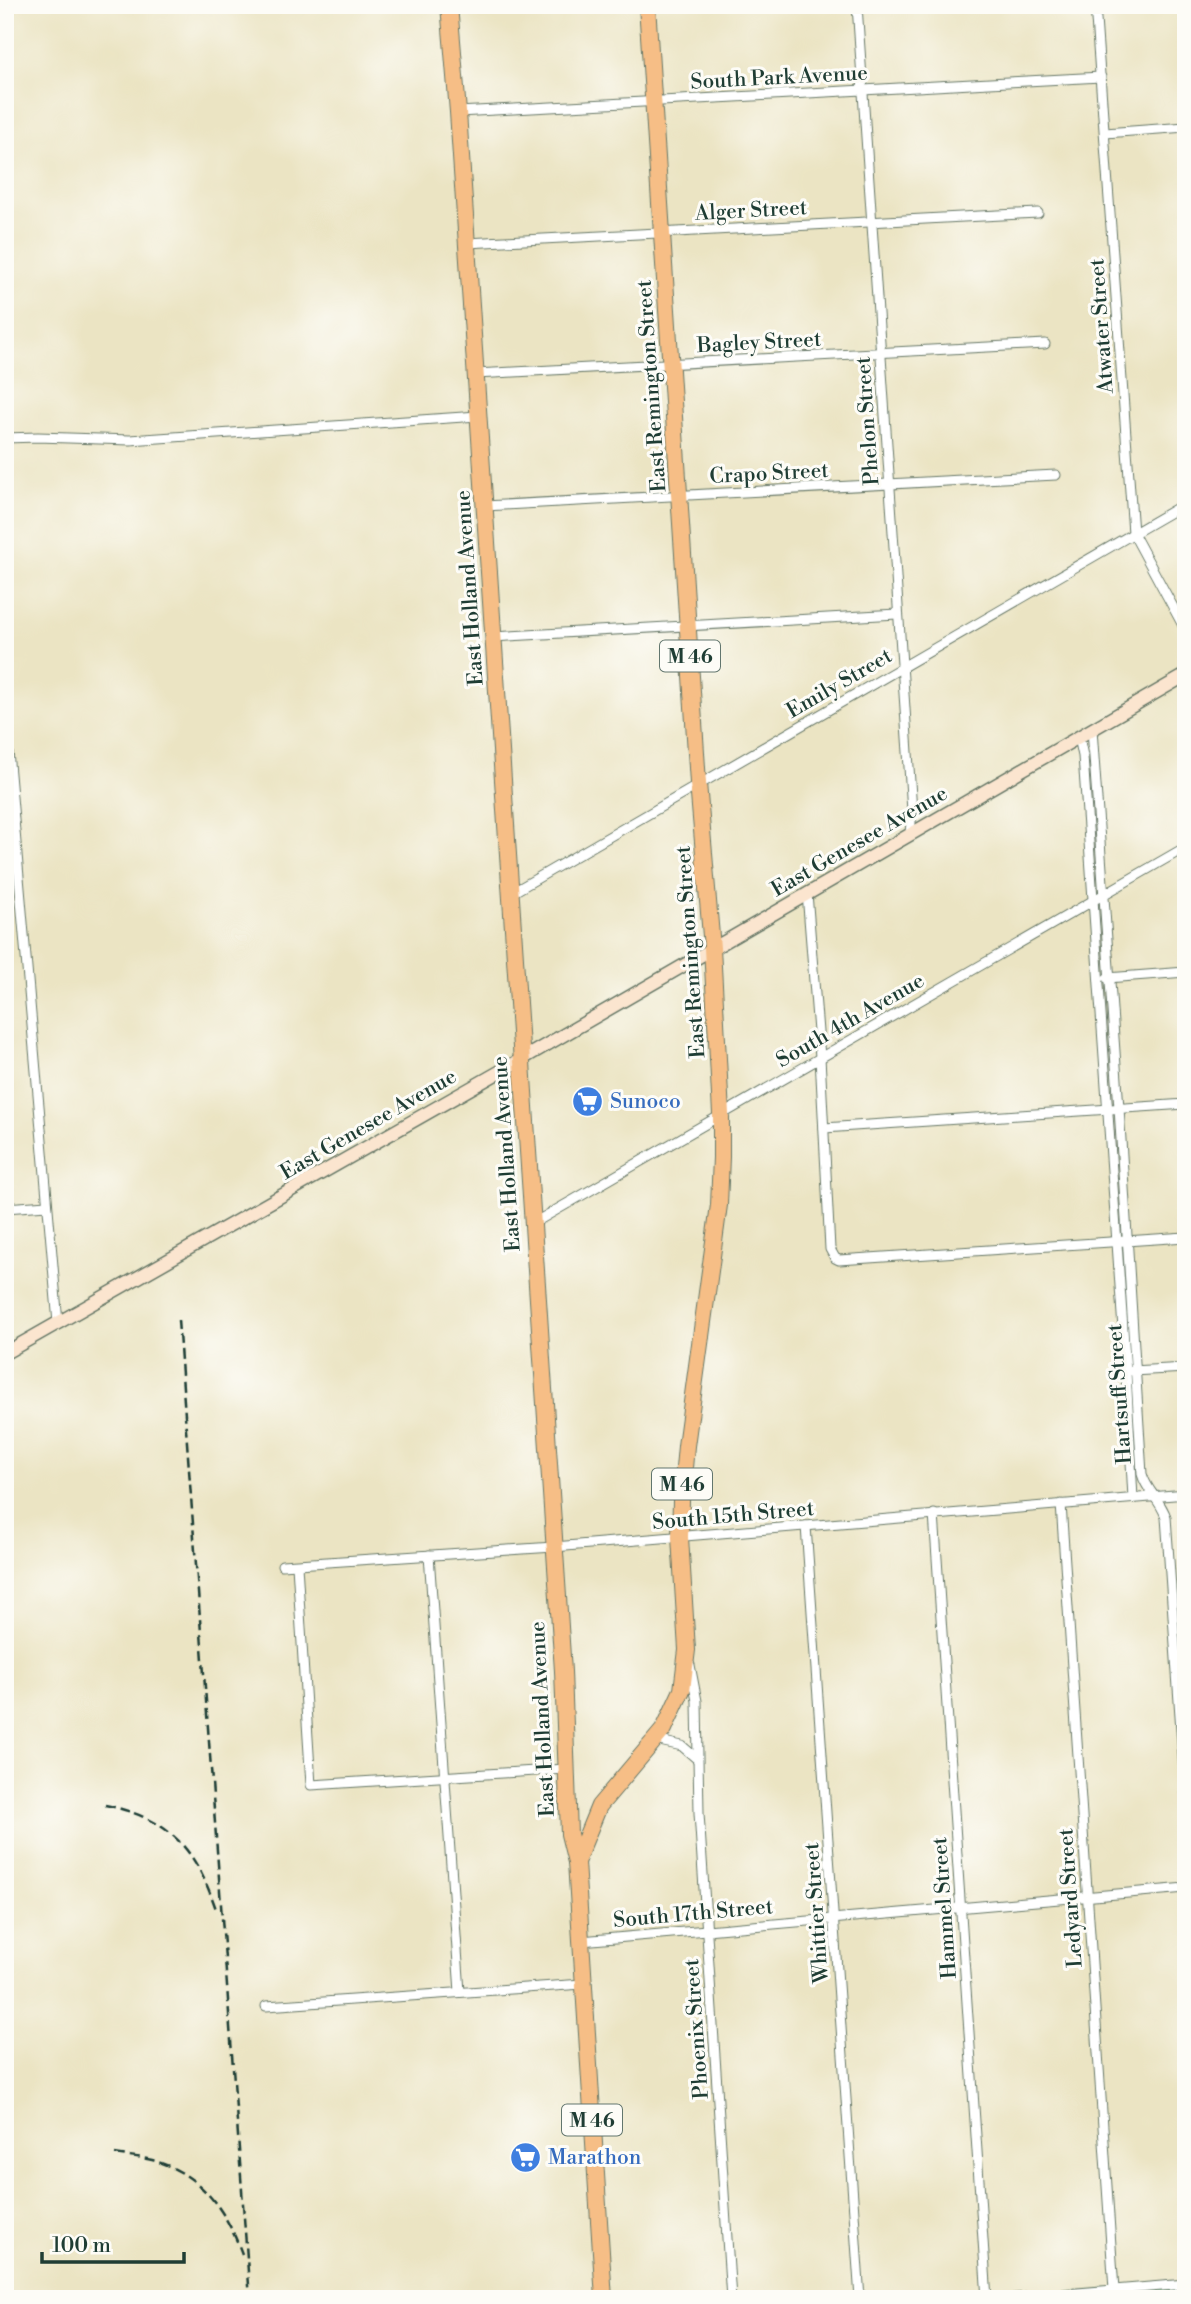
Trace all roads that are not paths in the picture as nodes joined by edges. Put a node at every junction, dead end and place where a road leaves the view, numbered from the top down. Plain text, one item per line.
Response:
1 (449, 5) edge
2 (646, 5) edge
3 (857, 5) edge
4 (1095, 5) edge
5 (1101, 77) junction
6 (863, 90) junction
7 (653, 102) junction
8 (458, 112) junction
9 (1186, 127) edge
10 (1105, 133) junction
11 (1038, 213) dead end
12 (871, 221) junction
13 (662, 233) junction
14 (467, 243) junction
15 (1045, 344) dead end
16 (880, 352) junction
17 (671, 364) junction
18 (475, 374) junction
19 (478, 416) junction
20 (5, 438) edge
21 (1056, 475) dead end
22 (889, 483) junction
23 (680, 495) junction
24 (1186, 503) edge
25 (484, 506) junction
26 (1133, 533) junction
27 (897, 614) junction
28 (688, 627) junction
29 (1186, 631) edge
30 (493, 637) junction
31 (901, 668) junction
32 (1186, 675) edge
33 (5, 717) edge
34 (1092, 729) junction
35 (1079, 737) junction
36 (698, 783) junction
37 (9, 808) edge
38 (910, 834) junction
39 (1186, 847) edge
40 (807, 893) junction
41 (510, 894) junction
42 (1104, 894) junction
43 (1094, 900) junction
44 (712, 948) junction
45 (1186, 972) edge
46 (1111, 977) junction
47 (1098, 978) junction
48 (820, 1057) junction
49 (522, 1059) junction
50 (1186, 1104) edge
51 (1119, 1108) junction
52 (1107, 1110) junction
53 (722, 1114) junction
54 (824, 1128) junction
55 (47, 1205) junction
56 (5, 1208) edge
57 (532, 1225) junction
58 (1186, 1237) edge
59 (1116, 1241) junction
60 (1127, 1241) junction
61 (58, 1323) junction
62 (5, 1353) edge
63 (1186, 1367) edge
64 (1131, 1371) junction
65 (1186, 1494) edge
66 (1154, 1496) junction
67 (1133, 1498) junction
68 (1061, 1504) junction
69 (934, 1514) junction
70 (806, 1526) junction
71 (681, 1537) junction
72 (554, 1547) junction
73 (429, 1555) junction
74 (282, 1565) dead end
75 (297, 1565) junction
76 (687, 1650) junction
77 (655, 1740) junction
78 (696, 1758) junction
79 (566, 1769) junction
80 (445, 1776) junction
81 (1186, 1801) edge
82 (576, 1863) junction
83 (1186, 1888) edge
84 (1087, 1897) junction
85 (961, 1907) junction
86 (834, 1918) junction
87 (706, 1929) junction
88 (581, 1941) junction
89 (583, 1984) junction
90 (460, 1992) junction
91 (266, 2006) dead end
92 (1186, 2284) edge
93 (1114, 2290) junction
94 (604, 2299) edge
95 (732, 2299) edge
96 (860, 2299) edge
97 (987, 2299) edge
98 (1006, 2299) edge

1 - 8 highway, East Holland Avenue / M 46
2 - 7 highway, East Remington Street / M 46
3 - 6 street, Phelon Street
4 - 5 street, Atwater Street
5 - 6 street, South Park Avenue
5 - 10 street, Atwater Street
6 - 7 street, South Park Avenue
6 - 12 street, Phelon Street
7 - 8 street, South Park Avenue
7 - 13 highway, East Remington Street / M 46
8 - 14 highway, East Holland Avenue / M 46
9 - 10 street
10 - 26 street, Atwater Street
11 - 12 street, Alger Street
12 - 13 street, Alger Street
12 - 16 street, Phelon Street
13 - 14 street, Alger Street
13 - 17 highway, East Remington Street / M 46
14 - 18 highway, East Holland Avenue / M 46
15 - 16 street, Bagley Street
16 - 17 street, Bagley Street
16 - 22 street, Phelon Street
17 - 18 street, Bagley Street
17 - 23 highway, East Remington Street / M 46
18 - 19 highway, East Holland Avenue / M 46
19 - 20 street
19 - 25 highway, East Holland Avenue / M 46
21 - 22 street, Crapo Street
22 - 23 street, Crapo Street
22 - 27 street, Phelon Street
23 - 25 street, Crapo Street
23 - 28 highway, East Remington Street / M 46
24 - 26 street, Emily Street
25 - 30 highway, East Holland Avenue / M 46
26 - 29 street, Atwater Street
26 - 31 street, Emily Street
27 - 28 street
27 - 31 street, Phelon Street
28 - 30 street
28 - 36 highway, East Remington Street / M 46
30 - 41 highway, East Holland Avenue / M 46
31 - 36 street, Emily Street
31 - 38 street, Phelon Street
32 - 34 main road, East Genesee Avenue
33 - 37 street
34 - 35 main road, East Genesee Avenue
34 - 42 street, Hartsuff Street
35 - 38 main road, East Genesee Avenue
35 - 43 street, Hartsuff Street
36 - 41 street, Emily Street
36 - 44 highway, East Remington Street / M 46
37 - 55 street
38 - 40 main road, East Genesee Avenue
39 - 42 street, South 4th Avenue
40 - 44 main road, East Genesee Avenue
40 - 48 street
41 - 49 highway, East Holland Avenue / M 46
42 - 43 street, South 4th Avenue
42 - 46 street, Hartsuff Street
43 - 47 street, Hartsuff Street
43 - 48 street, South 4th Avenue
44 - 49 main road, East Genesee Avenue
44 - 53 highway, East Remington Street / M 46
45 - 46 street
46 - 47 street
46 - 51 street, Hartsuff Street
47 - 52 street, Hartsuff Street
48 - 53 street, South 4th Avenue
48 - 54 street
49 - 57 highway, East Holland Avenue / M 46
49 - 61 main road, East Genesee Avenue
50 - 51 street
51 - 52 street
51 - 60 street, Hartsuff Street
52 - 54 street
52 - 59 street, Hartsuff Street
53 - 57 street, South 4th Avenue
53 - 71 highway, East Remington Street / M 46
54 - 59 street
55 - 56 street
55 - 61 street
57 - 72 highway, East Holland Avenue / M 46
58 - 60 street
59 - 60 street
59 - 64 street, Hartsuff Street
60 - 64 street, Hartsuff Street
61 - 62 main road, East Genesee Avenue
63 - 64 street
64 - 66 street, Hartsuff Street
64 - 67 street, Hartsuff Street
65 - 66 street, South 15th Street
66 - 67 street, South 15th Street
66 - 81 street, Hartsuff Street
67 - 68 street, South 15th Street
68 - 69 street, South 15th Street
68 - 84 street, Ledyard Street
69 - 70 street, South 15th Street
69 - 85 street, Hammel Street
70 - 71 street, South 15th Street
70 - 86 street, Whittier Street
71 - 72 street, South 15th Street
71 - 76 highway, East Remington Street / M 46
72 - 73 street, South 15th Street
72 - 79 highway, East Holland Avenue / M 46
73 - 75 street, South 15th Street
73 - 80 street
74 - 75 street, South 15th Street
75 - 80 street
76 - 77 highway, East Remington Street / M 46
76 - 78 street, Phoenix Street
77 - 78 street
77 - 82 highway, East Remington Street / M 46
78 - 87 street, Phoenix Street
79 - 80 street
79 - 82 highway, East Holland Avenue / M 46
80 - 90 street
82 - 88 highway, East Holland Avenue / M 46
83 - 84 street, South 17th Street
84 - 85 street, South 17th Street
84 - 93 street, Ledyard Street
85 - 86 street, South 17th Street
85 - 97 street, Hammel Street
86 - 87 street, South 17th Street
86 - 96 street, Whittier Street
87 - 88 street, South 17th Street
87 - 95 street, Phoenix Street
88 - 89 highway, East Holland Avenue / M 46
89 - 90 street
89 - 94 highway, East Holland Avenue / M 46
90 - 91 street
92 - 93 street
93 - 98 street

